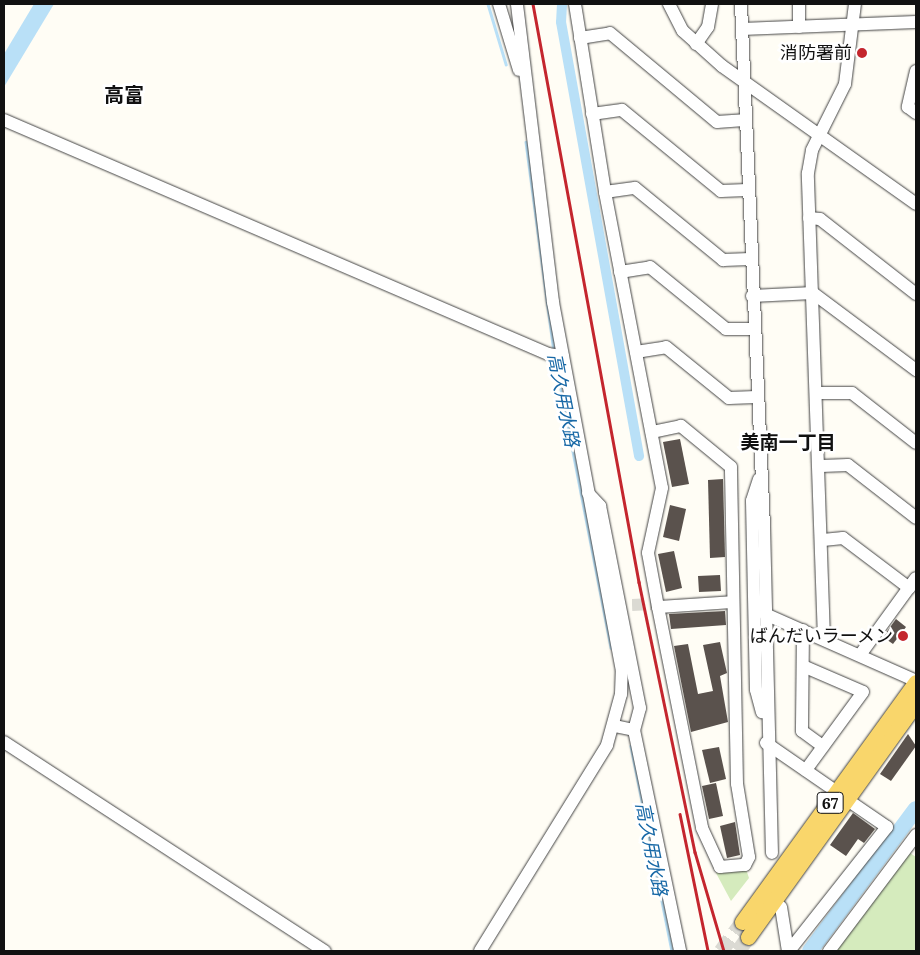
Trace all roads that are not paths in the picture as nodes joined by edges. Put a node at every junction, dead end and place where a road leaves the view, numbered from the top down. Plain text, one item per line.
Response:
1 (499, 4) edge
2 (518, 4) edge
3 (575, 4) edge
4 (669, 4) edge
5 (712, 4) edge
6 (741, 4) edge
7 (799, 4) edge
8 (855, 4) edge
9 (916, 22) edge
10 (854, 24) junction
11 (799, 27) junction
12 (742, 28) junction
13 (580, 38) junction
14 (696, 44) junction
15 (916, 71) edge
16 (744, 83) junction
17 (528, 103) junction
18 (592, 114) junction
19 (916, 114) edge
20 (4, 120) edge
21 (744, 120) junction
22 (820, 136) junction
23 (747, 190) junction
24 (605, 192) junction
25 (916, 204) edge
26 (809, 218) junction
27 (750, 259) junction
28 (620, 272) junction
29 (813, 292) junction
30 (916, 294) edge
31 (752, 296) junction
32 (753, 329) junction
33 (636, 352) junction
34 (556, 356) junction
35 (916, 370) edge
36 (817, 393) junction
37 (756, 397) junction
38 (652, 432) junction
39 (916, 443) edge
40 (820, 466) junction
41 (762, 471) junction
42 (588, 493) junction
43 (916, 518) edge
44 (823, 540) junction
45 (913, 583) edge
46 (756, 598) junction
47 (736, 600) junction
48 (658, 607) junction
49 (765, 614) junction
50 (803, 630) junction
51 (824, 639) junction
52 (860, 655) junction
53 (803, 666) junction
54 (916, 681) edge
55 (916, 703) edge
56 (615, 726) junction
57 (766, 727) junction
58 (634, 730) junction
59 (4, 742) edge
60 (766, 743) junction
61 (823, 746) junction
62 (806, 770) junction
63 (842, 795) junction
64 (914, 841) edge
65 (772, 853) dead end
66 (781, 907) dead end
67 (742, 922) tunnel mouth
68 (748, 937) tunnel mouth
69 (325, 951) edge
70 (480, 951) edge
71 (680, 951) edge
72 (789, 951) edge
73 (829, 951) edge

1 - 17 street
2 - 17 street
3 - 13 street
4 - 14 street
5 - 14 street
6 - 12 street
7 - 11 street
8 - 10 street
9 - 10 street
10 - 11 street
10 - 22 street
11 - 12 street
12 - 16 street
13 - 18 street
13 - 21 street
14 - 16 street
15 - 19 street
16 - 21 street
16 - 22 street
17 - 34 street
18 - 23 street
18 - 24 street
20 - 34 street
21 - 23 street
22 - 25 street
22 - 26 street
23 - 27 street
24 - 27 street
24 - 28 street
26 - 29 street
26 - 30 street
27 - 31 street
28 - 32 street
28 - 33 street
29 - 31 street
29 - 35 street
29 - 36 street
31 - 32 street
32 - 37 street
33 - 37 street
33 - 38 street
34 - 42 street
36 - 39 street
36 - 40 street
37 - 41 street
38 - 47 street
38 - 48 street
40 - 43 street
40 - 44 street
41 - 46 street
41 - 49 street
42 - 56 street
42 - 58 street
44 - 45 street
44 - 51 street
45 - 52 street
46 - 47 street
46 - 57 street
47 - 48 street
47 - 48 street
49 - 50 street
49 - 57 street
50 - 51 street
50 - 53 street
51 - 52 street
52 - 54 street
53 - 61 street
53 - 61 street
54 - 63 main road, 67
55 - 63 main road, 67
56 - 58 street
56 - 70 street
57 - 60 street
58 - 71 street
59 - 69 street
60 - 62 street
60 - 65 street
61 - 62 street
62 - 63 street
63 - 67 main road, 67
63 - 68 main road, 67
63 - 72 street
64 - 73 street
66 - 72 street

